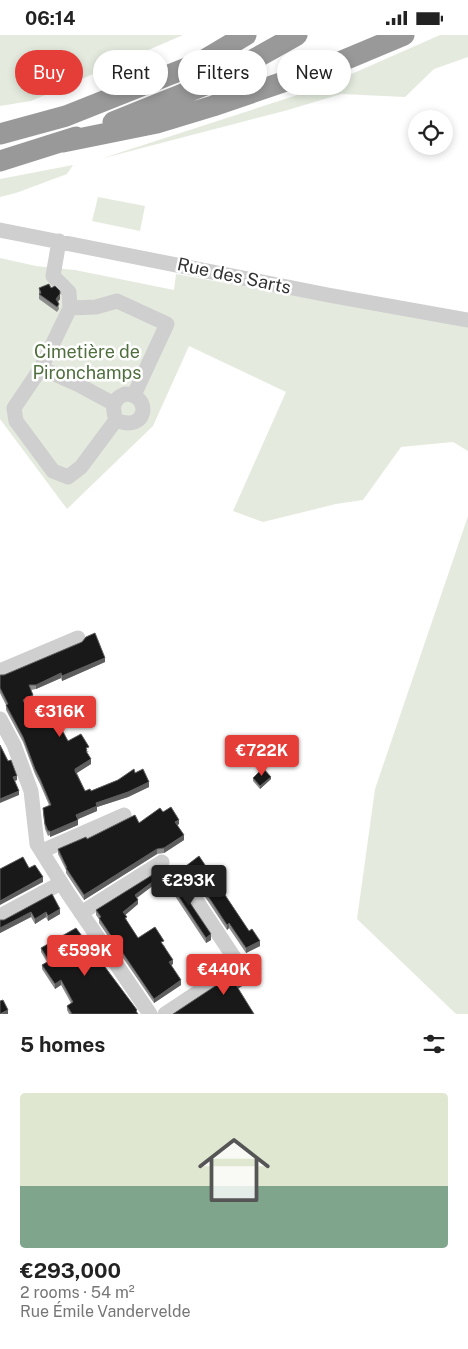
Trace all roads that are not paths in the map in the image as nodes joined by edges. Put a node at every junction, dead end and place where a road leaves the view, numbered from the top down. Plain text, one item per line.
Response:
1 (246, 35) edge
2 (298, 35) edge
3 (404, 35) edge
4 (0, 134) edge
5 (63, 142) junction
6 (0, 161) edge
7 (0, 230) edge
8 (59, 241) junction
9 (70, 308) junction
10 (468, 320) edge
11 (41, 368) junction
12 (134, 395) junction
13 (114, 404) junction
14 (116, 421) junction
15 (78, 638) dead end
16 (0, 671) edge
17 (0, 719) edge
18 (124, 815) dead end
19 (42, 851) junction
20 (162, 862) dead end
21 (182, 879) dead end
22 (61, 883) junction
23 (81, 913) junction
24 (0, 916) edge
25 (150, 1014) edge
26 (165, 1014) edge

1 - 4 highway
2 - 5 highway
3 - 5 highway
5 - 6 highway
7 - 8 street, Rue des Sarts
8 - 9 street
8 - 10 street, Rue des Sarts
9 - 11 street
9 - 12 street
11 - 13 street
11 - 14 street
12 - 13 street
12 - 14 street
13 - 14 street
15 - 16 street
17 - 19 street
18 - 19 street
19 - 22 street
20 - 23 street
21 - 26 street
22 - 23 street
22 - 24 street
23 - 25 street

